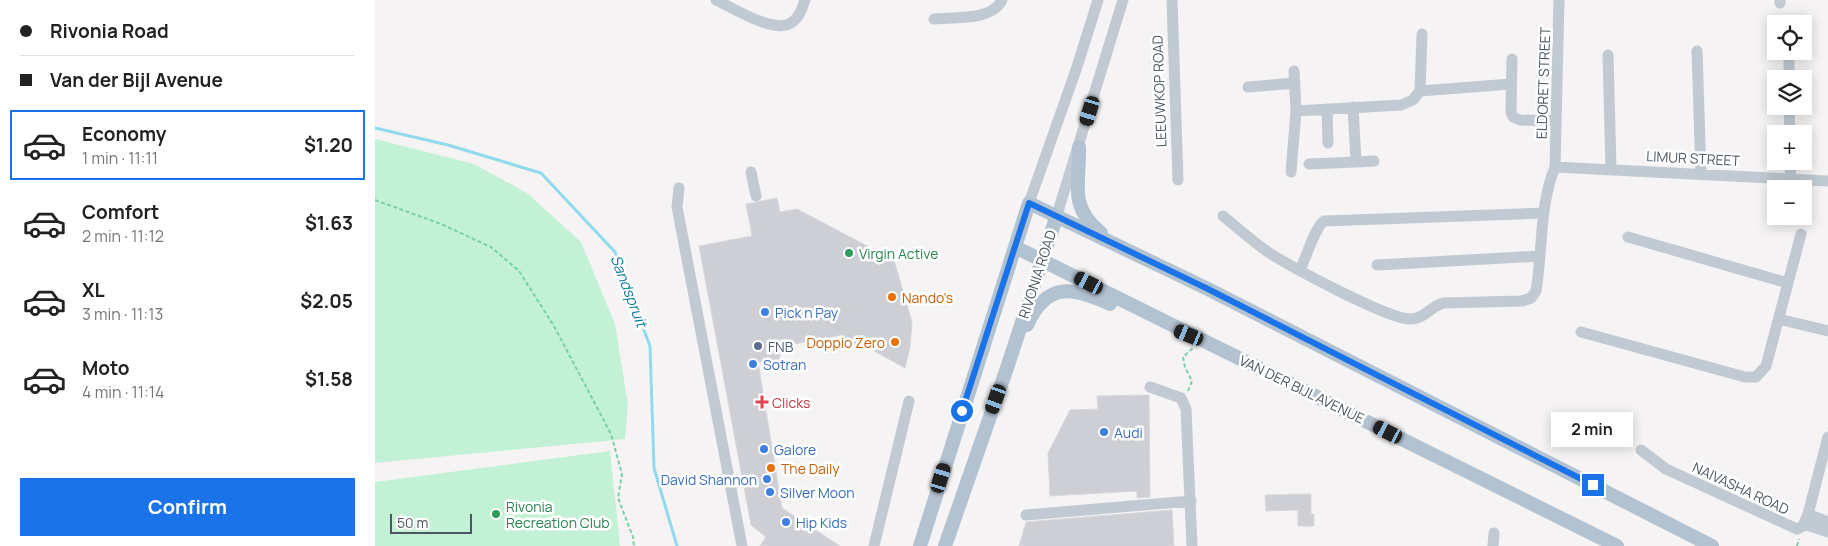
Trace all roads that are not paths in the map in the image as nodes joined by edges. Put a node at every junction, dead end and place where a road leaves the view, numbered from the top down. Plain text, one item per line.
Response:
1 (716, 0) edge
2 (805, 0) edge
3 (1002, 0) edge
4 (1097, 0) edge
5 (1123, 0) edge
6 (1172, 0) edge
7 (1559, 0) edge
8 (935, 19) dead end
9 (1422, 34) dead end
10 (1697, 51) dead end
11 (1607, 55) dead end
12 (1511, 59) dead end
13 (1293, 71) dead end
14 (1295, 83) junction
15 (1511, 84) junction
16 (1248, 87) dead end
17 (1420, 91) junction
18 (1353, 107) junction
19 (1327, 109) junction
20 (1296, 110) junction
21 (1556, 121) junction
22 (1328, 143) dead end
23 (1079, 148) junction
24 (1356, 162) junction
25 (1374, 162) dead end
26 (1309, 164) dead end
27 (1555, 167) junction
28 (1611, 168) junction
29 (1790, 170) edge
30 (751, 172) dead end
31 (1291, 172) dead end
32 (1701, 174) junction
33 (1791, 179) junction
34 (1178, 180) dead end
35 (1828, 181) edge
36 (679, 188) dead end
37 (756, 196) dead end
38 (1029, 203) junction
39 (1544, 213) junction
40 (1223, 216) dead end
41 (1056, 218) junction
42 (1801, 234) dead end
43 (1628, 237) dead end
44 (1113, 242) junction
45 (1015, 247) junction
46 (1540, 256) junction
47 (1041, 258) junction
48 (1377, 265) dead end
49 (1300, 270) junction
50 (1788, 283) junction
51 (1779, 319) junction
52 (1828, 331) edge
53 (1581, 332) dead end
54 (1195, 338) junction
55 (1008, 366) junction
56 (1150, 387) dead end
57 (909, 401) dead end
58 (1828, 437) edge
59 (1641, 450) dead end
60 (1823, 473) edge
61 (1191, 501) junction
62 (957, 508) junction
63 (1026, 515) dead end
64 (1806, 519) junction
65 (1828, 522) edge
66 (1828, 532) edge
67 (1494, 533) dead end
68 (742, 546) edge
69 (874, 546) edge
70 (920, 546) edge
71 (945, 546) edge
72 (951, 546) edge
73 (1193, 546) edge
74 (1493, 546) edge
75 (1617, 546) edge
76 (1712, 546) edge

1 - 2 street
3 - 8 street
4 - 38 street
5 - 23 street, RIVONIA ROAD
6 - 34 street, LEEUWKOP ROAD
7 - 21 street, ELDORET STREET
9 - 17 street
10 - 32 street
11 - 28 street
12 - 15 street
13 - 14 street
14 - 16 street
14 - 20 street
15 - 17 street
15 - 21 street
17 - 18 street
18 - 19 street
18 - 24 street
19 - 20 street
19 - 22 street
20 - 31 street
21 - 27 street, ELDORET STREET
23 - 41 street, RIVONIA ROAD
23 - 44 main road
24 - 25 street
24 - 26 street
27 - 28 street, LIMUR STREET
27 - 39 street, ELDORET STREET
28 - 32 street, LIMUR STREET
29 - 33 street
30 - 37 street
32 - 33 street, LIMUR STREET
33 - 35 street, LIMUR STREET
36 - 68 street
38 - 41 main road
38 - 45 main road
39 - 46 street, ELDORET STREET
39 - 49 street
40 - 49 street
41 - 44 main road
41 - 47 main road, RIVONIA ROAD
42 - 50 street
43 - 50 street
44 - 76 main road
45 - 47 main road, VAN DER BIJL AVENUE
45 - 70 main road
46 - 48 street
46 - 49 street, ELDORET STREET
47 - 54 main road, VAN DER BIJL AVENUE
47 - 55 main road, RIVONIA ROAD
50 - 51 street
51 - 52 street
51 - 53 street
54 - 55 main road
54 - 75 main road, VAN DER BIJL AVENUE
55 - 62 main road, RIVONIA ROAD
56 - 61 street
57 - 69 street
58 - 60 street, NAIVASHA ROAD
59 - 64 street, NAIVASHA ROAD
60 - 64 street, NAIVASHA ROAD
61 - 63 street
61 - 73 street
62 - 71 main road, RIVONIA ROAD
62 - 72 main road
64 - 65 street
64 - 66 street
67 - 74 street

